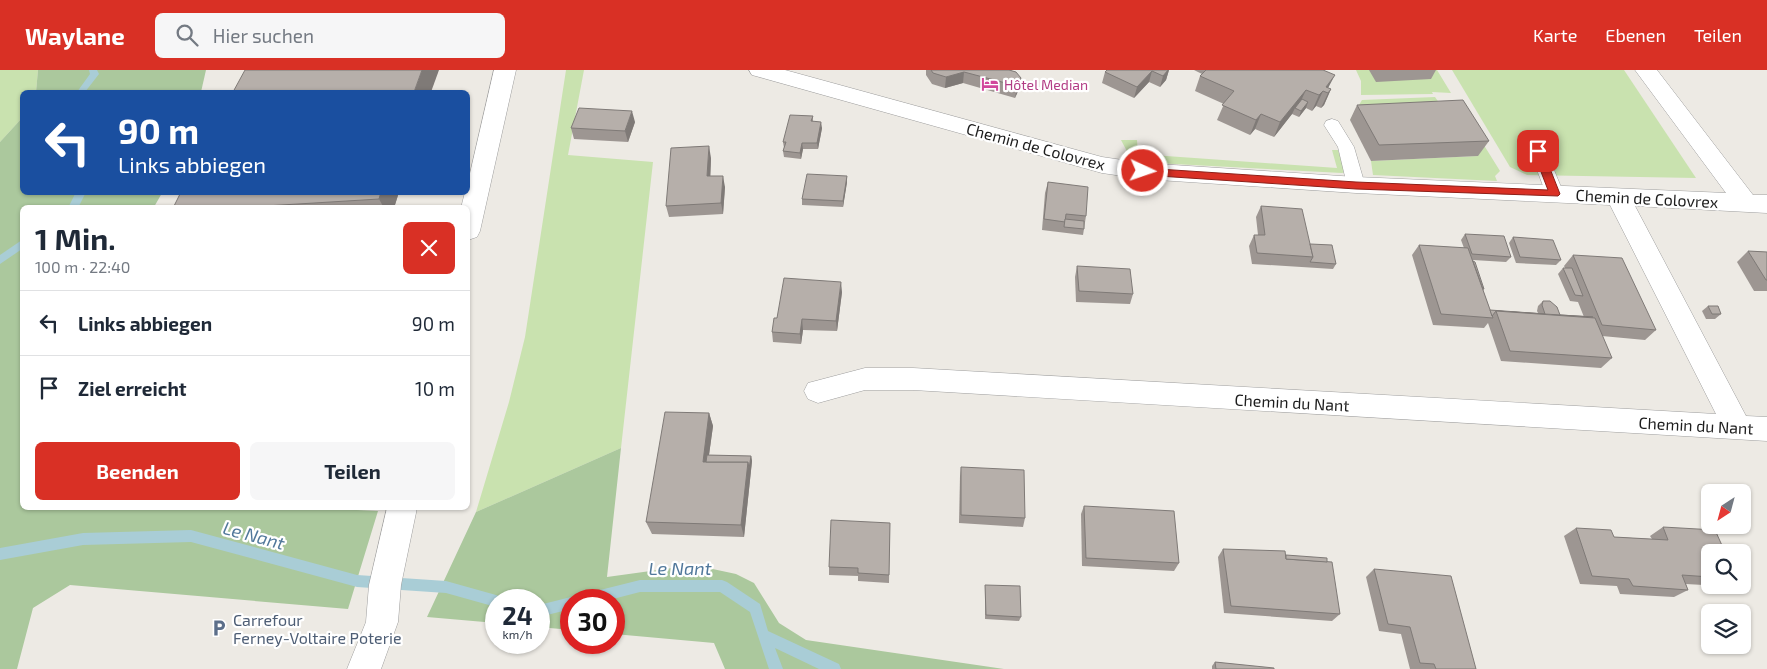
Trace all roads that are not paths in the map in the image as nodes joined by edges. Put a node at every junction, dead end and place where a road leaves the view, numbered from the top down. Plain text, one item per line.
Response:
1 (505, 70) edge
2 (760, 70) edge
3 (1646, 70) edge
4 (1332, 125) dead end
5 (1538, 151) dead end
6 (1356, 185) junction
7 (1555, 194) junction
8 (1617, 196) junction
9 (1757, 204) edge
10 (470, 222) edge
11 (818, 391) dead end
12 (1738, 428) junction
13 (1767, 429) edge
14 (399, 523) edge
15 (364, 669) edge

1 - 10 street
2 - 6 street, Chemin de Colovrex
3 - 9 street
4 - 6 lane
5 - 7 lane
6 - 7 street, Chemin de Colovrex
7 - 8 street, Chemin de Colovrex
8 - 9 street, Chemin de Colovrex
8 - 12 street
11 - 12 street, Chemin du Nant
12 - 13 street, Chemin du Nant
14 - 15 street

